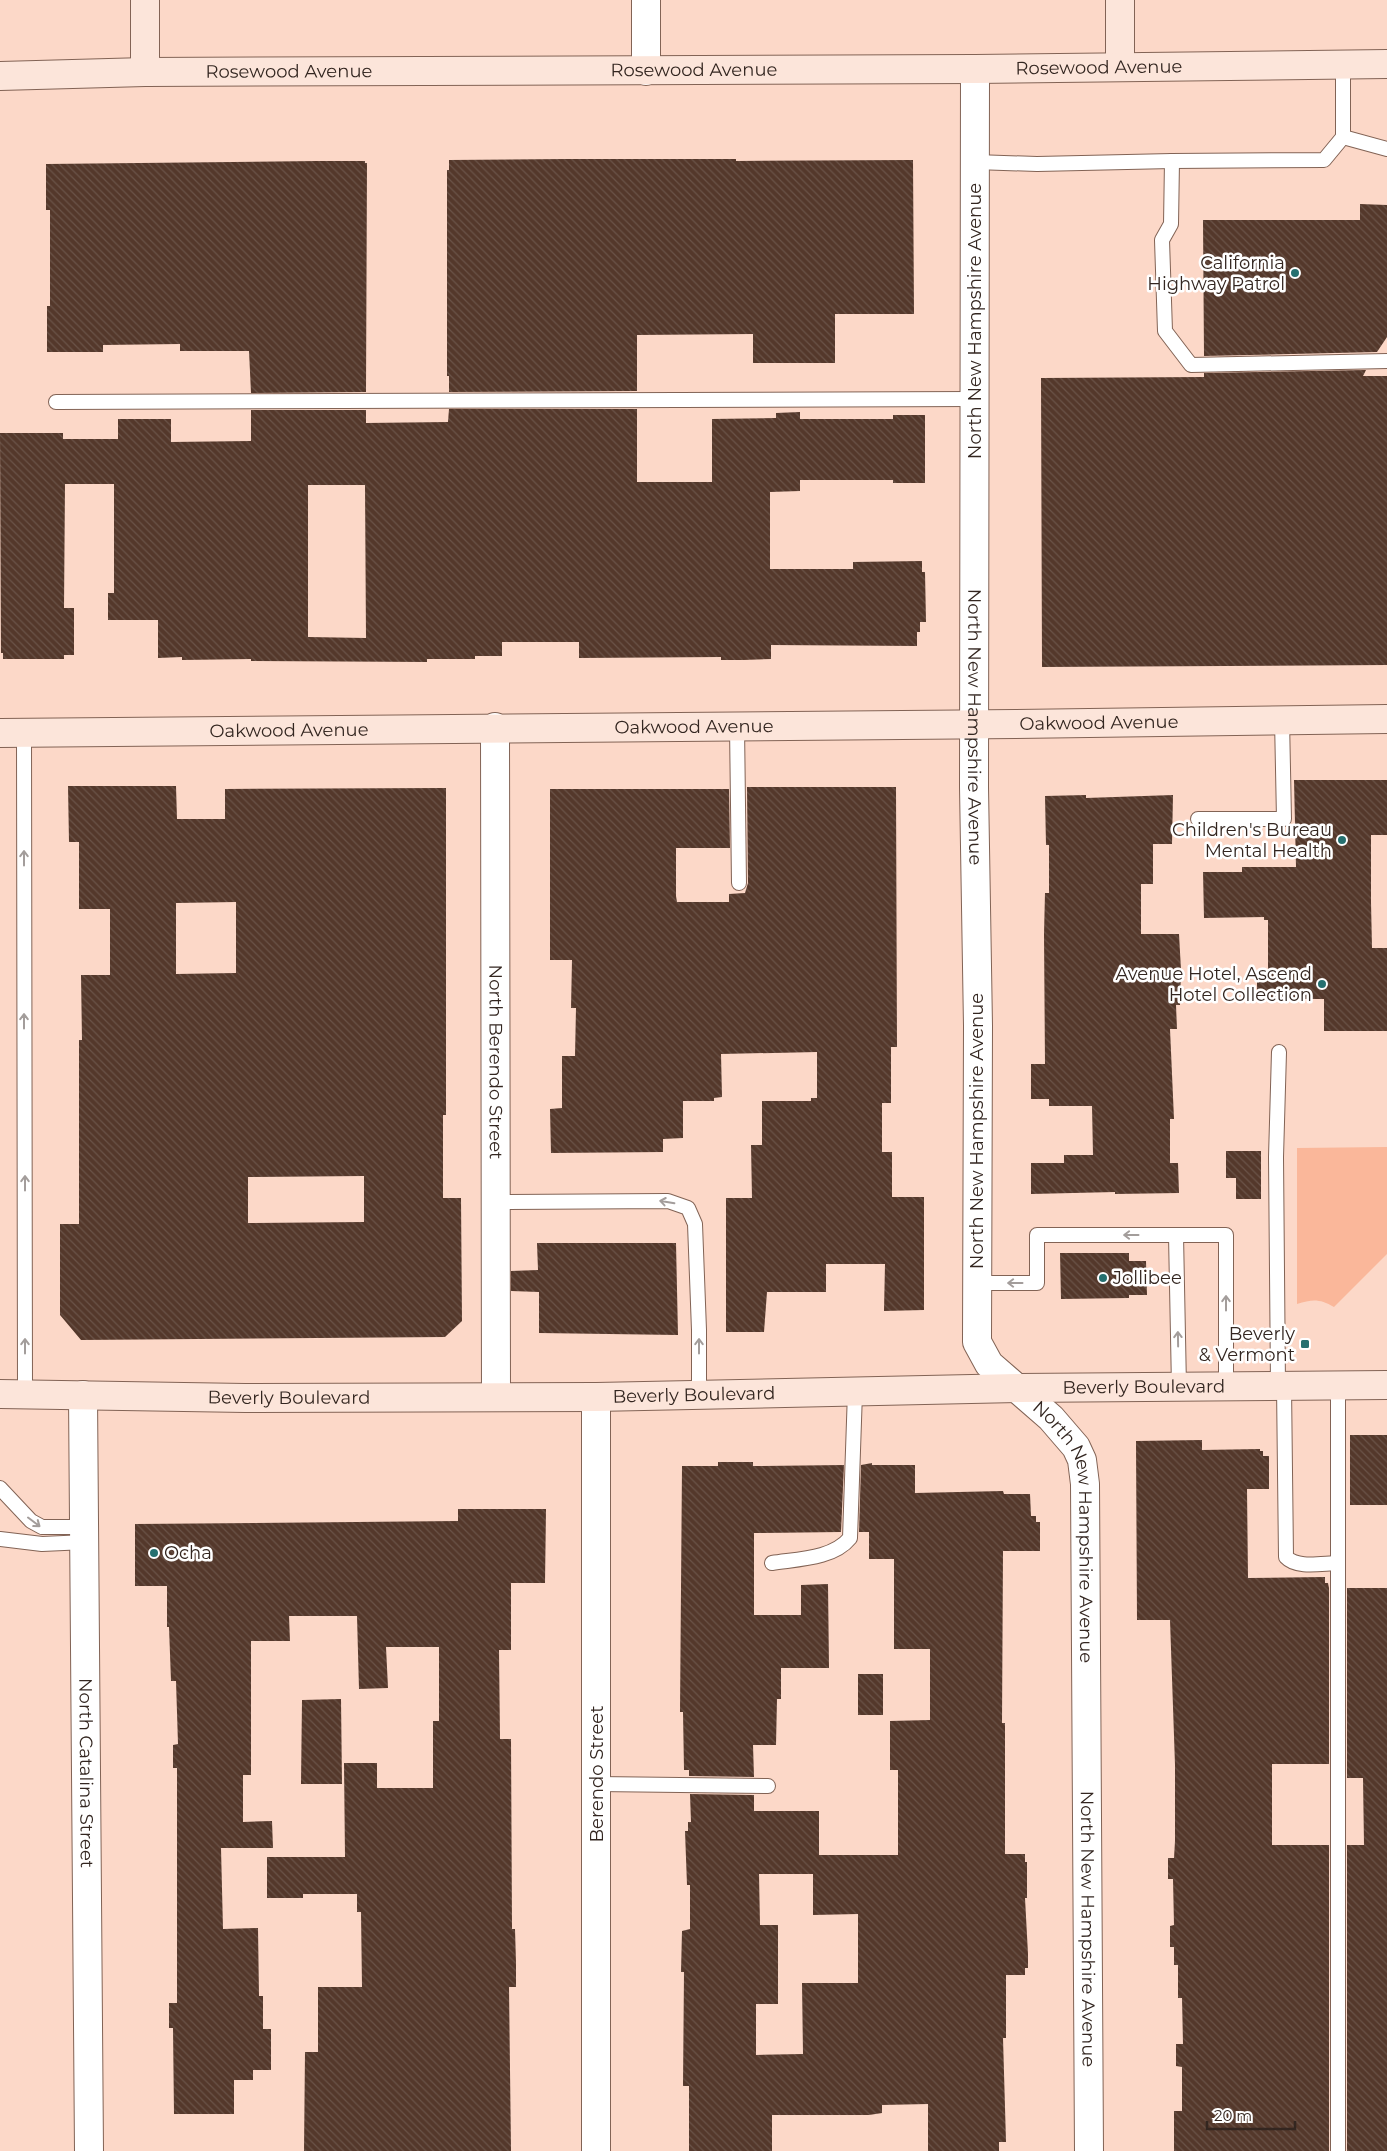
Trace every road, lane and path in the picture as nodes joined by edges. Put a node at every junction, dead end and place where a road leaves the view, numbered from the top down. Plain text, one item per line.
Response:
1 (145, 0) edge
2 (646, 0) edge
3 (1120, 0) edge
4 (1343, 64) junction
5 (1387, 64) edge
6 (1120, 67) junction
7 (975, 69) junction
8 (646, 71) junction
9 (145, 72) junction
10 (0, 76) edge
11 (1343, 137) junction
12 (1387, 150) edge
13 (1172, 161) junction
14 (975, 162) junction
15 (1387, 361) edge
16 (974, 399) junction
17 (56, 402) dead end
18 (1387, 718) edge
19 (1282, 719) junction
20 (974, 723) junction
21 (737, 726) junction
22 (495, 727) junction
23 (12, 733) edge
24 (1198, 819) dead end
25 (738, 884) dead end
26 (1279, 1052) dead end
27 (496, 1202) junction
28 (1176, 1236) junction
29 (976, 1283) junction
30 (1387, 1385) edge
31 (1226, 1386) junction
32 (1281, 1386) junction
33 (1338, 1386) junction
34 (1018, 1388) junction
35 (1179, 1388) junction
36 (855, 1392) junction
37 (12, 1394) edge
38 (84, 1395) junction
39 (699, 1395) junction
40 (496, 1396) junction
41 (596, 1397) junction
42 (0, 1488) edge
43 (86, 1535) junction
44 (0, 1539) edge
45 (772, 1563) dead end
46 (1338, 1563) junction
47 (597, 1784) junction
48 (768, 1786) dead end
49 (90, 2151) edge
50 (596, 2151) edge
51 (1089, 2151) edge
52 (1338, 2151) edge

1 - 9 street
2 - 8 street
3 - 6 street
4 - 5 street, Rosewood Avenue
4 - 6 street, Rosewood Avenue
4 - 11 lane
6 - 7 street, Rosewood Avenue
7 - 8 street, Rosewood Avenue
7 - 14 street, North New Hampshire Avenue
8 - 9 street, Rosewood Avenue
9 - 10 street, Rosewood Avenue
11 - 12 lane
11 - 13 lane
13 - 14 lane
13 - 15 lane
14 - 16 street, North New Hampshire Avenue
16 - 17 lane
16 - 20 street, North New Hampshire Avenue
18 - 19 street, Oakwood Avenue
19 - 20 street, Oakwood Avenue
19 - 24 lane
20 - 21 street, Oakwood Avenue
20 - 29 street, North New Hampshire Avenue
21 - 22 street, Oakwood Avenue
21 - 25 lane
22 - 23 street, Oakwood Avenue
22 - 27 street, North Berendo Street
37 -> 23 lane
26 - 32 lane
39 -> 27 lane
27 - 40 street, North Berendo Street
28 -> 29 lane
31 -> 28 lane
35 -> 28 lane
29 - 34 street, North New Hampshire Avenue
30 - 33 street, Beverly Boulevard
31 - 32 street, Beverly Boulevard
31 - 35 street, Beverly Boulevard
32 - 33 street, Beverly Boulevard
32 - 46 lane
33 - 46 lane
34 - 35 street, Beverly Boulevard
34 - 36 street, Beverly Boulevard
34 - 51 street, North New Hampshire Avenue
36 - 39 street, Beverly Boulevard
36 - 45 lane
37 - 38 street, Beverly Boulevard
38 - 40 street, Beverly Boulevard
38 - 43 street, North Catalina Street
39 - 41 street, Beverly Boulevard
40 - 41 street, Beverly Boulevard
41 - 47 street, Berendo Street
42 -> 43 lane
43 - 44 lane
43 - 49 street, North Catalina Street
46 - 52 lane
47 - 48 lane
47 - 50 street, Berendo Street

